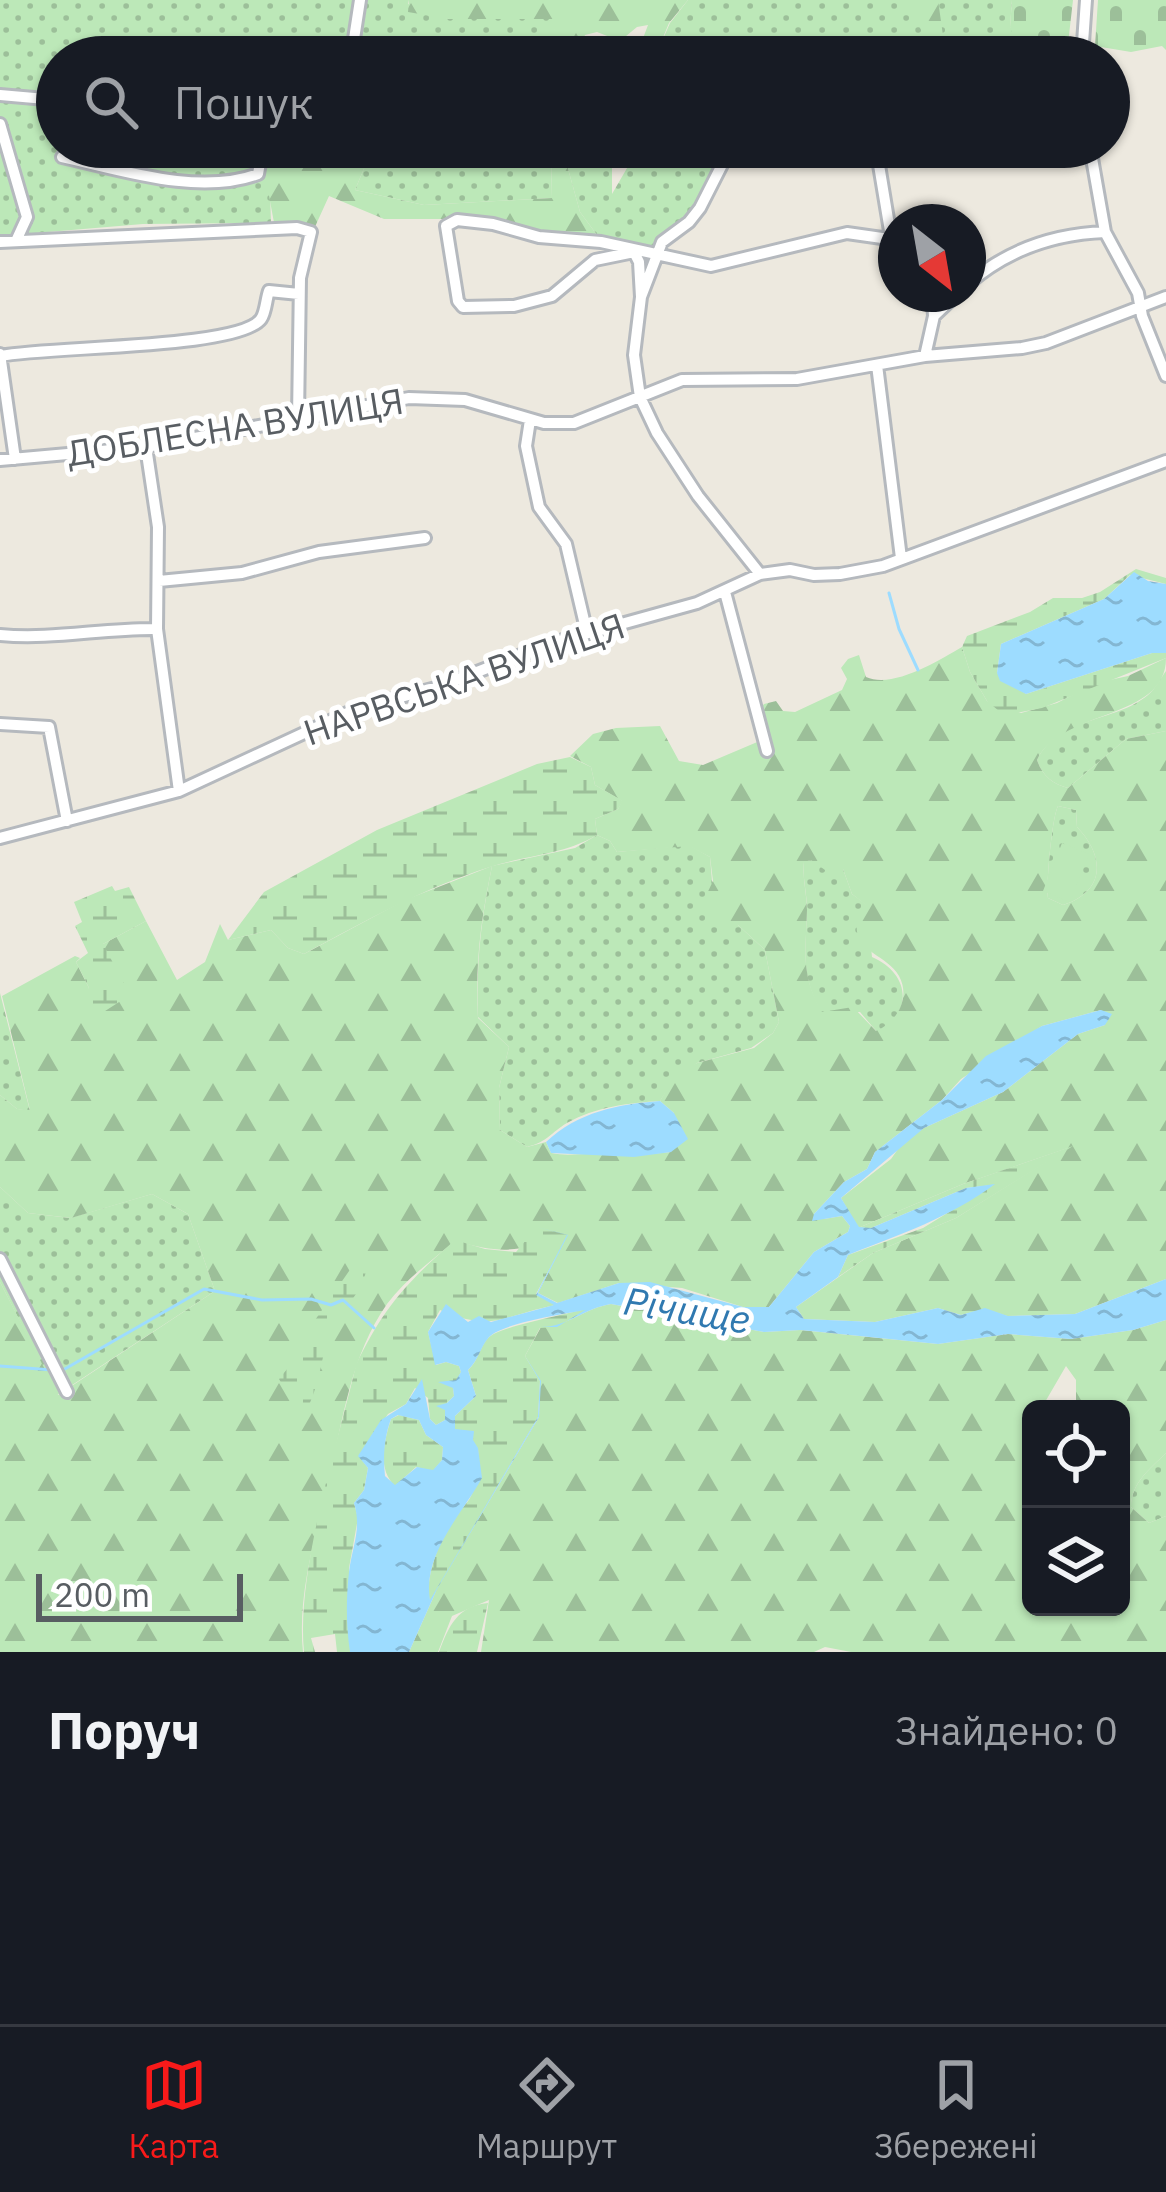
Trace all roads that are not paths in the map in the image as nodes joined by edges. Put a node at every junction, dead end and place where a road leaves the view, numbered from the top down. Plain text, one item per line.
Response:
1 (360, 0) edge
2 (1086, 0) edge
3 (354, 36) edge
4 (1083, 36) edge
5 (0, 95) edge
6 (36, 98) edge
7 (0, 124) edge
8 (118, 168) edge
9 (259, 168) edge
10 (720, 168) edge
11 (880, 168) edge
12 (1094, 168) edge
13 (887, 204) edge
14 (1105, 232) junction
15 (878, 238) edge
16 (16, 241) junction
17 (0, 242) edge
18 (634, 252) junction
19 (659, 253) junction
20 (986, 271) edge
21 (299, 294) junction
22 (1166, 297) edge
23 (641, 298) junction
24 (1141, 306) junction
25 (934, 312) edge
26 (938, 312) edge
27 (934, 316) junction
28 (0, 355) edge
29 (926, 356) junction
30 (877, 365) junction
31 (1166, 376) edge
32 (640, 397) junction
33 (298, 418) junction
34 (530, 420) junction
35 (146, 447) junction
36 (15, 459) junction
37 (0, 460) edge
38 (1166, 461) edge
39 (425, 538) dead end
40 (901, 558) junction
41 (760, 574) junction
42 (159, 580) junction
43 (725, 592) junction
44 (157, 629) junction
45 (587, 633) junction
46 (0, 635) edge
47 (0, 724) edge
48 (767, 752) dead end
49 (179, 791) junction
50 (67, 821) junction
51 (0, 838) edge
52 (0, 1259) edge
53 (67, 1392) dead end

1 - 3 street
2 - 4 street
5 - 6 street
7 - 16 street
8 - 9 street
10 - 19 street
11 - 13 street
12 - 14 street
14 - 20 street
14 - 24 street
15 - 19 street
16 - 17 street
16 - 21 street
18 - 18 street
18 - 19 street
18 - 23 street
19 - 23 street
21 - 28 street
21 - 33 street
22 - 24 street, ДОБЛЕСНА ВУЛИЦЯ
23 - 32 street
24 - 29 street, ДОБЛЕСНА ВУЛИЦЯ
24 - 31 street
25 - 27 street
26 - 27 street
27 - 29 street
28 - 36 street
29 - 30 street, ДОБЛЕСНА ВУЛИЦЯ
30 - 32 street, ДОБЛЕСНА ВУЛИЦЯ
30 - 40 street
32 - 34 street, ДОБЛЕСНА ВУЛИЦЯ
32 - 41 street
33 - 34 street, ДОБЛЕСНА ВУЛИЦЯ
33 - 35 street, ДОБЛЕСНА ВУЛИЦЯ
34 - 45 street
35 - 36 street, ДОБЛЕСНА ВУЛИЦЯ
35 - 42 street
36 - 37 street, ДОБЛЕСНА ВУЛИЦЯ
38 - 40 street, НАРВСЬКА ВУЛИЦЯ
39 - 42 street
40 - 41 street, НАРВСЬКА ВУЛИЦЯ
41 - 43 street, НАРВСЬКА ВУЛИЦЯ
42 - 44 street
43 - 45 street, НАРВСЬКА ВУЛИЦЯ
43 - 48 street
44 - 46 street
44 - 49 street
45 - 49 street, НАРВСЬКА ВУЛИЦЯ
47 - 50 street
49 - 50 street, НАРВСЬКА ВУЛИЦЯ
50 - 51 street, НАРВСЬКА ВУЛИЦЯ
52 - 53 street

